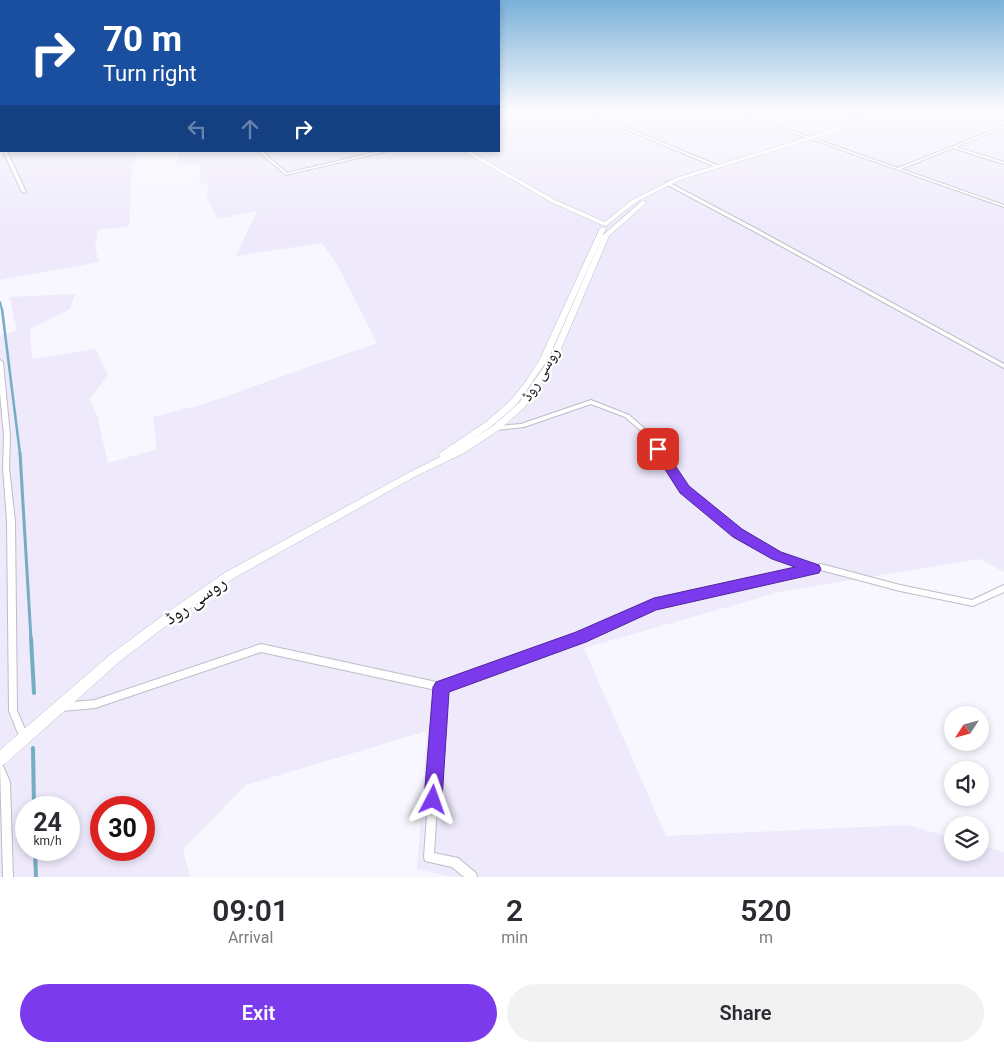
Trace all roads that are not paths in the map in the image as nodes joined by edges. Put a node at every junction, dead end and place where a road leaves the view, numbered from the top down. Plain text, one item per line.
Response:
1 (5, 152) edge
2 (261, 152) edge
3 (382, 152) edge
4 (467, 152) edge
5 (682, 152) edge
6 (764, 152) edge
7 (769, 152) edge
8 (851, 152) edge
9 (940, 152) edge
10 (968, 152) edge
11 (1004, 163) edge
12 (716, 166) junction
13 (898, 169) junction
14 (670, 184) junction
15 (24, 192) dead end
16 (1004, 206) edge
17 (573, 210) joint
18 (607, 226) junction
19 (0, 362) edge
20 (1004, 366) edge
21 (496, 428) junction
22 (413, 474) junction
23 (814, 569) junction
24 (1004, 588) edge
25 (441, 687) junction
26 (58, 708) junction
27 (24, 738) junction
28 (5, 750) edge
29 (0, 759) edge
30 (0, 769) edge
31 (8, 877) edge
32 (472, 877) edge

1 - 15 street
2 - 3 street
4 - 17 main road
5 - 12 street
6 - 12 main road, روسی روڈ
7 - 14 main road, روسی روڈ
8 - 13 street
9 - 13 street
10 - 11 street
12 - 14 main road, روسی روڈ
13 - 16 street
14 - 18 main road, روسی روڈ
14 - 20 street
17 - 18 main road
18 - 21 main road, روسی روڈ
18 - 22 main road, روسی روڈ
19 - 27 street
21 - 22 main road, روسی روڈ
21 - 23 street
22 - 26 main road, روسی روڈ
23 - 24 street
23 - 25 street
25 - 26 street
25 - 32 street
26 - 27 main road, روسی روڈ
27 - 28 main road, روسی روڈ
28 - 29 main road, روسی روڈ
30 - 31 street

